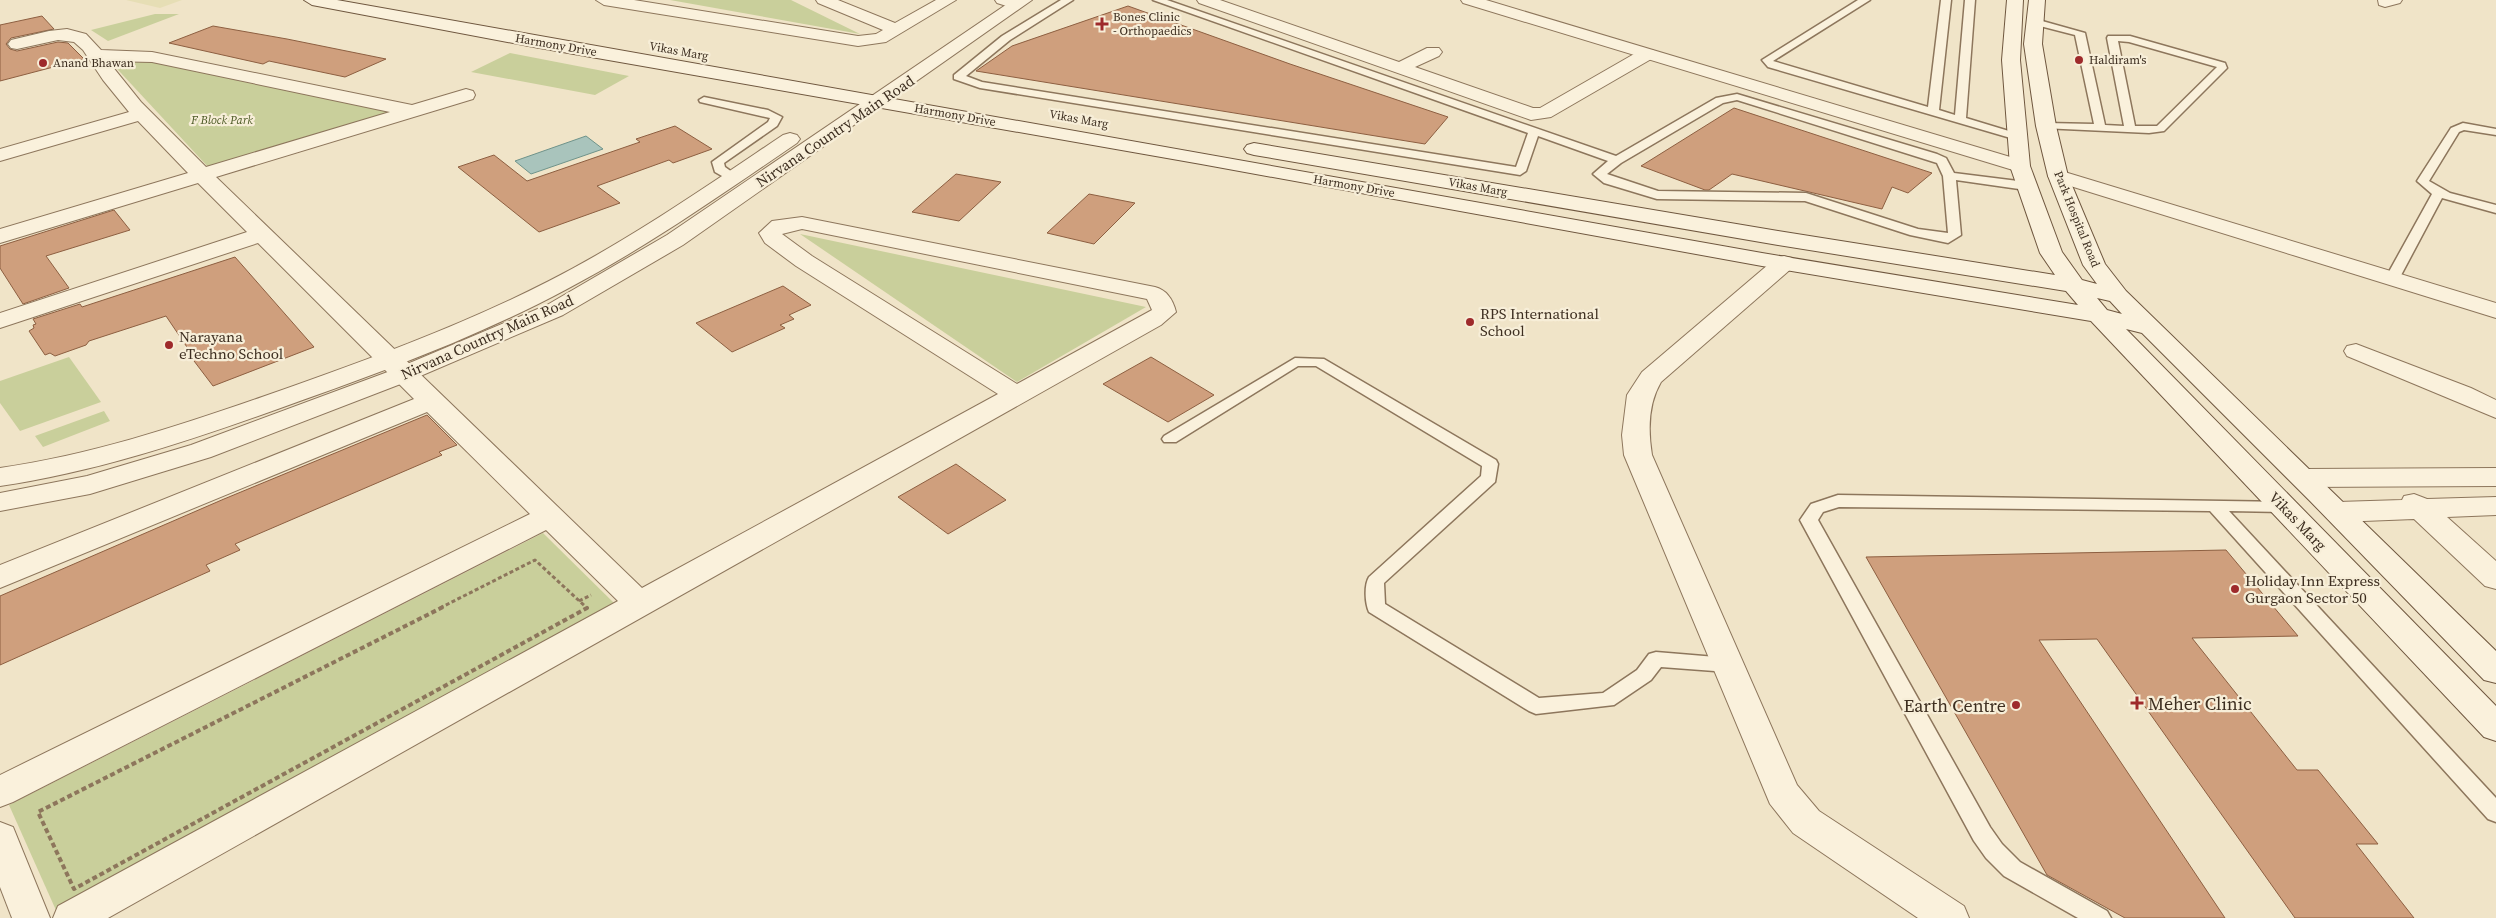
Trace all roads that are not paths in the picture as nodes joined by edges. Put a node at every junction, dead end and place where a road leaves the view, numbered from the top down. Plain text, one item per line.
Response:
1 (312, 0) edge
2 (380, 0) edge
3 (604, 0) edge
4 (660, 0) edge
5 (824, 0) edge
6 (948, 0) edge
7 (996, 0) edge
8 (1068, 0) edge
9 (1158, 0) edge
10 (1205, 0) edge
11 (1469, 0) edge
12 (1865, 0) edge
13 (1946, 0) edge
14 (1970, 0) edge
15 (2015, 0) edge
16 (2037, 0) edge
17 (1014, 1) edge
18 (640, 6) junction
19 (2035, 22) junction
20 (896, 29) junction
21 (17, 44) dead end
22 (1433, 52) dead end
23 (1647, 54) junction
24 (97, 55) junction
25 (1400, 68) junction
26 (898, 88) junction
27 (875, 93) junction
28 (466, 95) dead end
29 (853, 97) junction
30 (704, 100) dead end
31 (411, 111) junction
32 (1933, 112) junction
33 (143, 114) junction
34 (1960, 120) junction
35 (2046, 126) junction
36 (2100, 128) junction
37 (2130, 129) junction
38 (1534, 132) junction
39 (2496, 132) edge
40 (2018, 136) junction
41 (1221, 143) junction
42 (0, 155) edge
43 (1206, 159) junction
44 (1617, 160) junction
45 (1946, 170) junction
46 (1520, 171) junction
47 (201, 174) junction
48 (2023, 175) junction
49 (2058, 176) junction
50 (733, 177) junction
51 (2439, 193) junction
52 (1514, 194) junction
53 (2496, 209) edge
54 (260, 235) junction
55 (0, 236) edge
56 (1784, 263) junction
57 (2392, 278) junction
58 (2074, 285) junction
59 (2108, 306) junction
60 (2496, 311) edge
61 (0, 321) edge
62 (2356, 351) dead end
63 (394, 367) junction
64 (1017, 395) junction
65 (430, 402) junction
66 (2496, 410) edge
67 (1170, 439) dead end
68 (2387, 476) junction
69 (2496, 476) edge
70 (0, 477) edge
71 (2304, 478) junction
72 (0, 502) edge
73 (2214, 506) junction
74 (2284, 506) junction
75 (2496, 506) edge
76 (2421, 509) junction
77 (2338, 512) junction
78 (549, 517) junction
79 (0, 577) edge
80 (2496, 578) edge
81 (639, 604) junction
82 (1728, 665) junction
83 (2496, 672) edge
84 (2496, 728) edge
85 (0, 792) edge
86 (2496, 813) edge
87 (0, 838) edge
88 (31, 918) edge
89 (72, 918) edge
90 (1950, 918) edge
91 (2099, 918) edge

1 - 29 street, Harmony Drive
2 - 27 street, Vikas Marg
3 - 18 street
4 - 18 street
5 - 20 street
6 - 20 street
7 - 27 street, Nirvana Country Main Road
8 - 46 lane
9 - 38 lane
10 - 25 street
11 - 23 street
12 - 32 lane
13 - 32 lane
14 - 34 lane
15 - 40 street, Park Hospital Road
16 - 19 street, Park Hospital Road
17 - 26 street, Nirvana Country Main Road
18 - 20 street
19 - 35 street, Park Hospital Road
19 - 36 lane
21 - 24 street
22 - 25 street
23 - 25 street
23 - 48 street
24 - 31 street
24 - 33 street
26 - 27 street, Vikas Marg
26 - 41 street, Vikas Marg
27 - 29 street, Harmony Drive
27 - 43 street, Harmony Drive
27 - 63 street, Nirvana Country Main Road
28 - 31 street
29 - 50 street, Nirvana Country Main Road
30 - 50 lane
31 - 47 street
32 - 34 lane
33 - 42 street
33 - 47 street
34 - 40 lane
35 - 36 lane
35 - 49 street, Park Hospital Road
36 - 37 lane
37 - 37 lane
38 - 44 lane
38 - 46 lane
39 - 51 lane
40 - 48 street, Park Hospital Road
41 - 43 street
41 - 52 street, Vikas Marg
43 - 56 street, Harmony Drive
44 - 45 lane
44 - 45 lane
45 - 48 lane
46 - 52 lane
47 - 54 street
47 - 55 street
48 - 58 street, Park Hospital Road
49 - 57 street
49 - 59 street, Park Hospital Road
50 - 63 street, Nirvana Country Main Road
51 - 53 lane
51 - 57 lane
52 - 58 street, Vikas Marg
54 - 61 street
54 - 63 street
56 - 59 street, Harmony Drive
56 - 82 street
57 - 60 street
58 - 59 street, Vikas Marg
59 - 71 street
59 - 74 street, Vikas Marg
62 - 66 street
63 - 65 street
63 - 70 street, Nirvana Country Main Road
63 - 72 street, Nirvana Country Main Road
64 - 64 street
64 - 81 street
65 - 78 street
65 - 79 street
67 - 82 lane
68 - 69 street
68 - 71 street
68 - 76 street
71 - 77 street
73 - 74 lane
73 - 86 lane
73 - 91 lane
74 - 84 street, Vikas Marg
75 - 76 street
76 - 77 street
76 - 80 street
77 - 83 street
78 - 81 street
78 - 85 street
81 - 89 street
82 - 90 street
87 - 88 street

